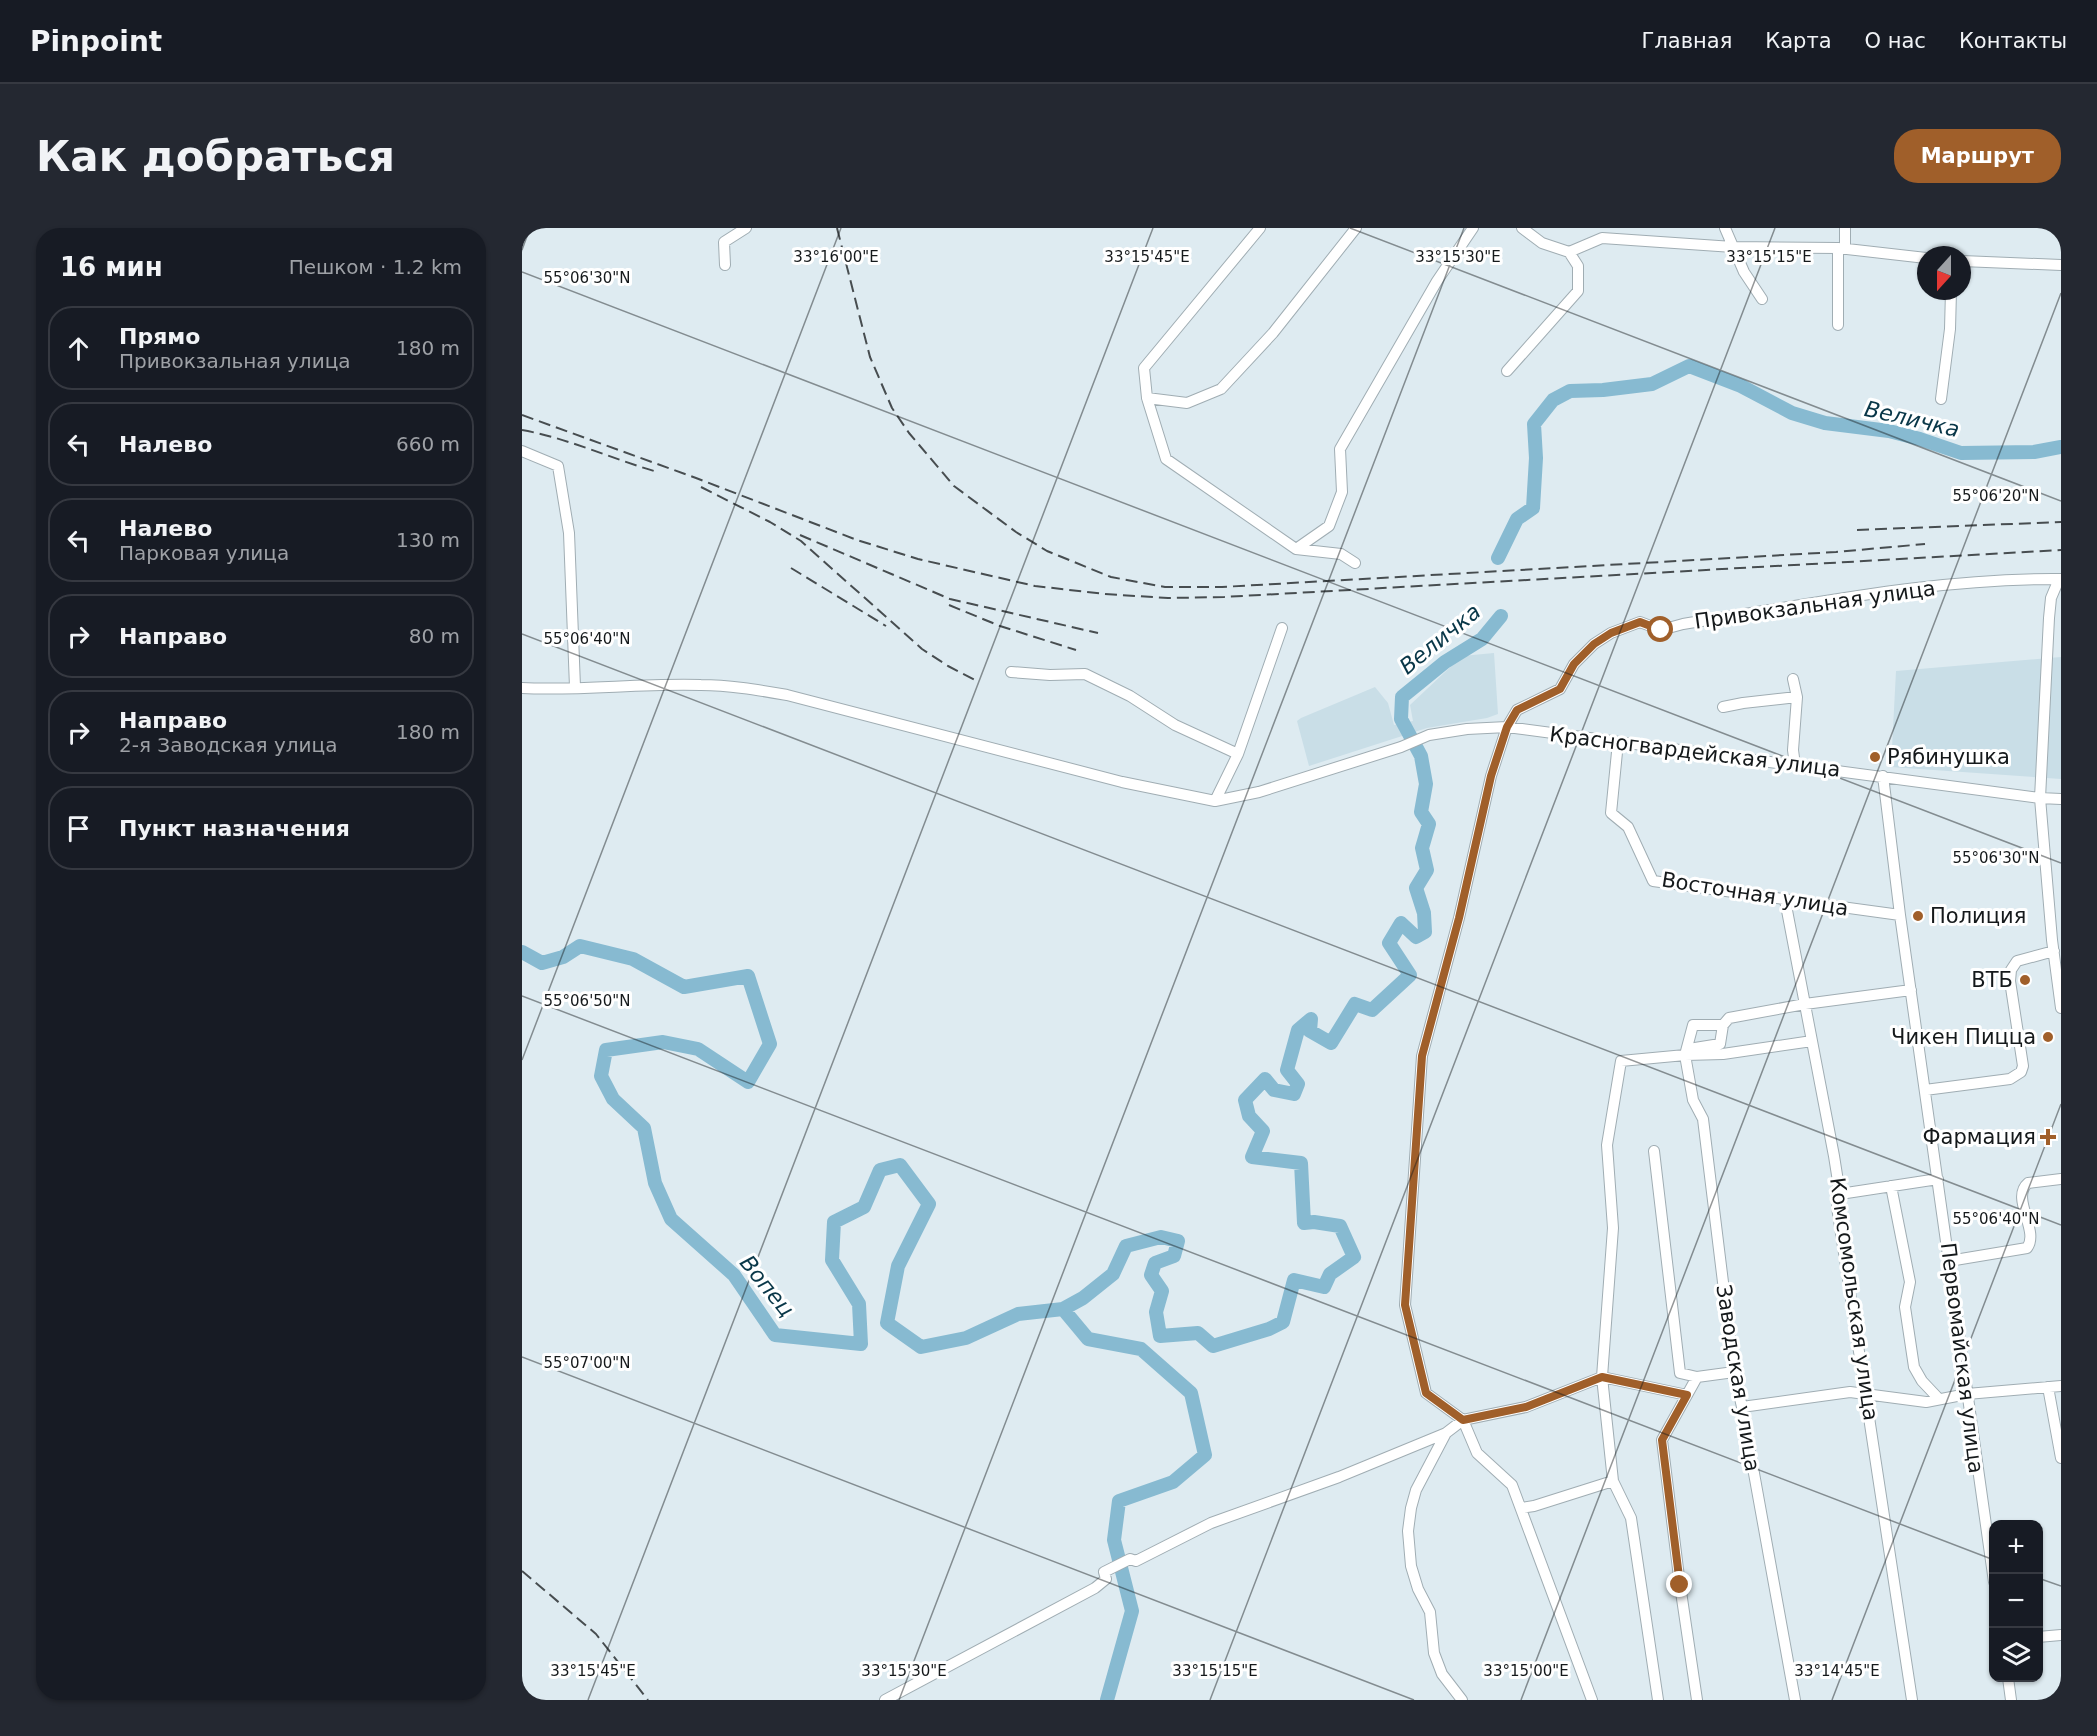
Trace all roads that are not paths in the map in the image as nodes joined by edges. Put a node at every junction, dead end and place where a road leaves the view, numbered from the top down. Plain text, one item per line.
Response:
1 (746, 228) edge
2 (1260, 228) edge
3 (1356, 228) edge
4 (1473, 228) edge
5 (1522, 228) edge
6 (1725, 228) edge
7 (1845, 228) edge
8 (1604, 233) edge
9 (1733, 247) junction
10 (1842, 248) junction
11 (1569, 252) junction
12 (1917, 257) edge
13 (1971, 261) edge
14 (725, 265) dead end
15 (2061, 265) edge
16 (1762, 300) dead end
17 (1951, 300) edge
18 (1838, 325) dead end
19 (1507, 371) dead end
20 (1147, 398) junction
21 (1941, 399) dead end
22 (522, 451) edge
23 (1296, 549) junction
24 (1355, 563) dead end
25 (2060, 579) edge
26 (1282, 628) dead end
27 (1011, 672) dead end
28 (1793, 679) dead end
29 (575, 687) junction
30 (522, 688) edge
31 (1797, 697) junction
32 (1724, 707) dead end
33 (1507, 727) junction
34 (1618, 742) junction
35 (1238, 754) junction
36 (1795, 765) junction
37 (1883, 776) junction
38 (2040, 798) junction
39 (2061, 799) edge
40 (1215, 801) junction
41 (1785, 900) junction
42 (1900, 915) junction
43 (2054, 951) junction
44 (1911, 990) junction
45 (1805, 1004) junction
46 (2061, 1008) edge
47 (1723, 1025) junction
48 (1812, 1041) junction
49 (1685, 1056) junction
50 (1925, 1090) junction
51 (1654, 1151) dead end
52 (1938, 1179) junction
53 (2061, 1179) edge
54 (1891, 1186) junction
55 (1840, 1194) junction
56 (1950, 1261) junction
57 (1734, 1372) junction
58 (1602, 1377) junction
59 (1697, 1377) junction
60 (2061, 1386) edge
61 (2048, 1387) junction
62 (1967, 1394) junction
63 (1687, 1395) junction
64 (1866, 1395) junction
65 (1940, 1399) junction
66 (1742, 1407) junction
67 (1463, 1420) junction
68 (1446, 1433) junction
69 (2061, 1458) edge
70 (1613, 1481) junction
71 (1521, 1508) junction
72 (1993, 1574) edge
73 (2061, 1635) edge
74 (2043, 1637) edge
75 (2009, 1682) edge
76 (885, 1700) edge
77 (1462, 1700) edge
78 (1592, 1700) edge
79 (1658, 1700) edge
80 (1697, 1700) edge
81 (1795, 1700) edge
82 (1912, 1700) edge
83 (2011, 1700) edge

1 - 14 street
2 - 20 street
3 - 20 street
4 - 23 street
5 - 11 street
6 - 9 street
7 - 10 street
8 - 9 street
8 - 11 street
9 - 10 street
9 - 16 street
10 - 12 street
10 - 18 street
11 - 19 street
13 - 15 street
17 - 21 street
20 - 23 street
22 - 29 street
23 - 24 street
25 - 33 street, Привокзальная улица
25 - 38 street, Привокзальная улица
26 - 35 street
27 - 35 street
28 - 31 street
29 - 30 street
29 - 40 street
31 - 32 street
31 - 36 street
33 - 34 street, Красногвардейская улица
33 - 40 street, Красногвардейская улица
33 - 67 street
34 - 36 street, Красногвардейская улица
34 - 41 street, Восточная улица
35 - 40 street
36 - 37 street, Красногвардейская улица
37 - 38 street, Красногвардейская улица
37 - 42 street, Первомайская улица
38 - 39 street, Красногвардейская улица
38 - 43 street, Привокзальная улица
41 - 42 street, Восточная улица
41 - 45 street, Комсомольская улица
42 - 44 street, Первомайская улица
43 - 46 street, Привокзальная улица
43 - 50 street
44 - 45 street
44 - 50 street, Первомайская улица
45 - 47 street
45 - 48 street, Комсомольская улица
47 - 49 street
47 - 49 street
48 - 49 street
48 - 55 street, Комсомольская улица
49 - 57 street, Заводская улица
49 - 58 street
50 - 52 street, Первомайская улица
51 - 59 street
52 - 54 street
52 - 56 street, Первомайская улица
53 - 56 street
54 - 55 street
54 - 65 street
55 - 64 street, Комсомольская улица
56 - 62 street, Первомайская улица
57 - 59 street
57 - 66 street, Заводская улица
58 - 63 street
58 - 67 street
58 - 70 street
59 - 63 street
60 - 61 street
61 - 62 street
61 - 69 street
62 - 65 street
62 - 72 street, Первомайская улица
63 - 80 street
64 - 65 street
64 - 66 street
64 - 82 street, Комсомольская улица
66 - 81 street, Заводская улица
67 - 68 street
67 - 71 street
68 - 76 street
68 - 77 street
70 - 71 street
70 - 79 street
71 - 78 street
73 - 74 street
75 - 83 street

